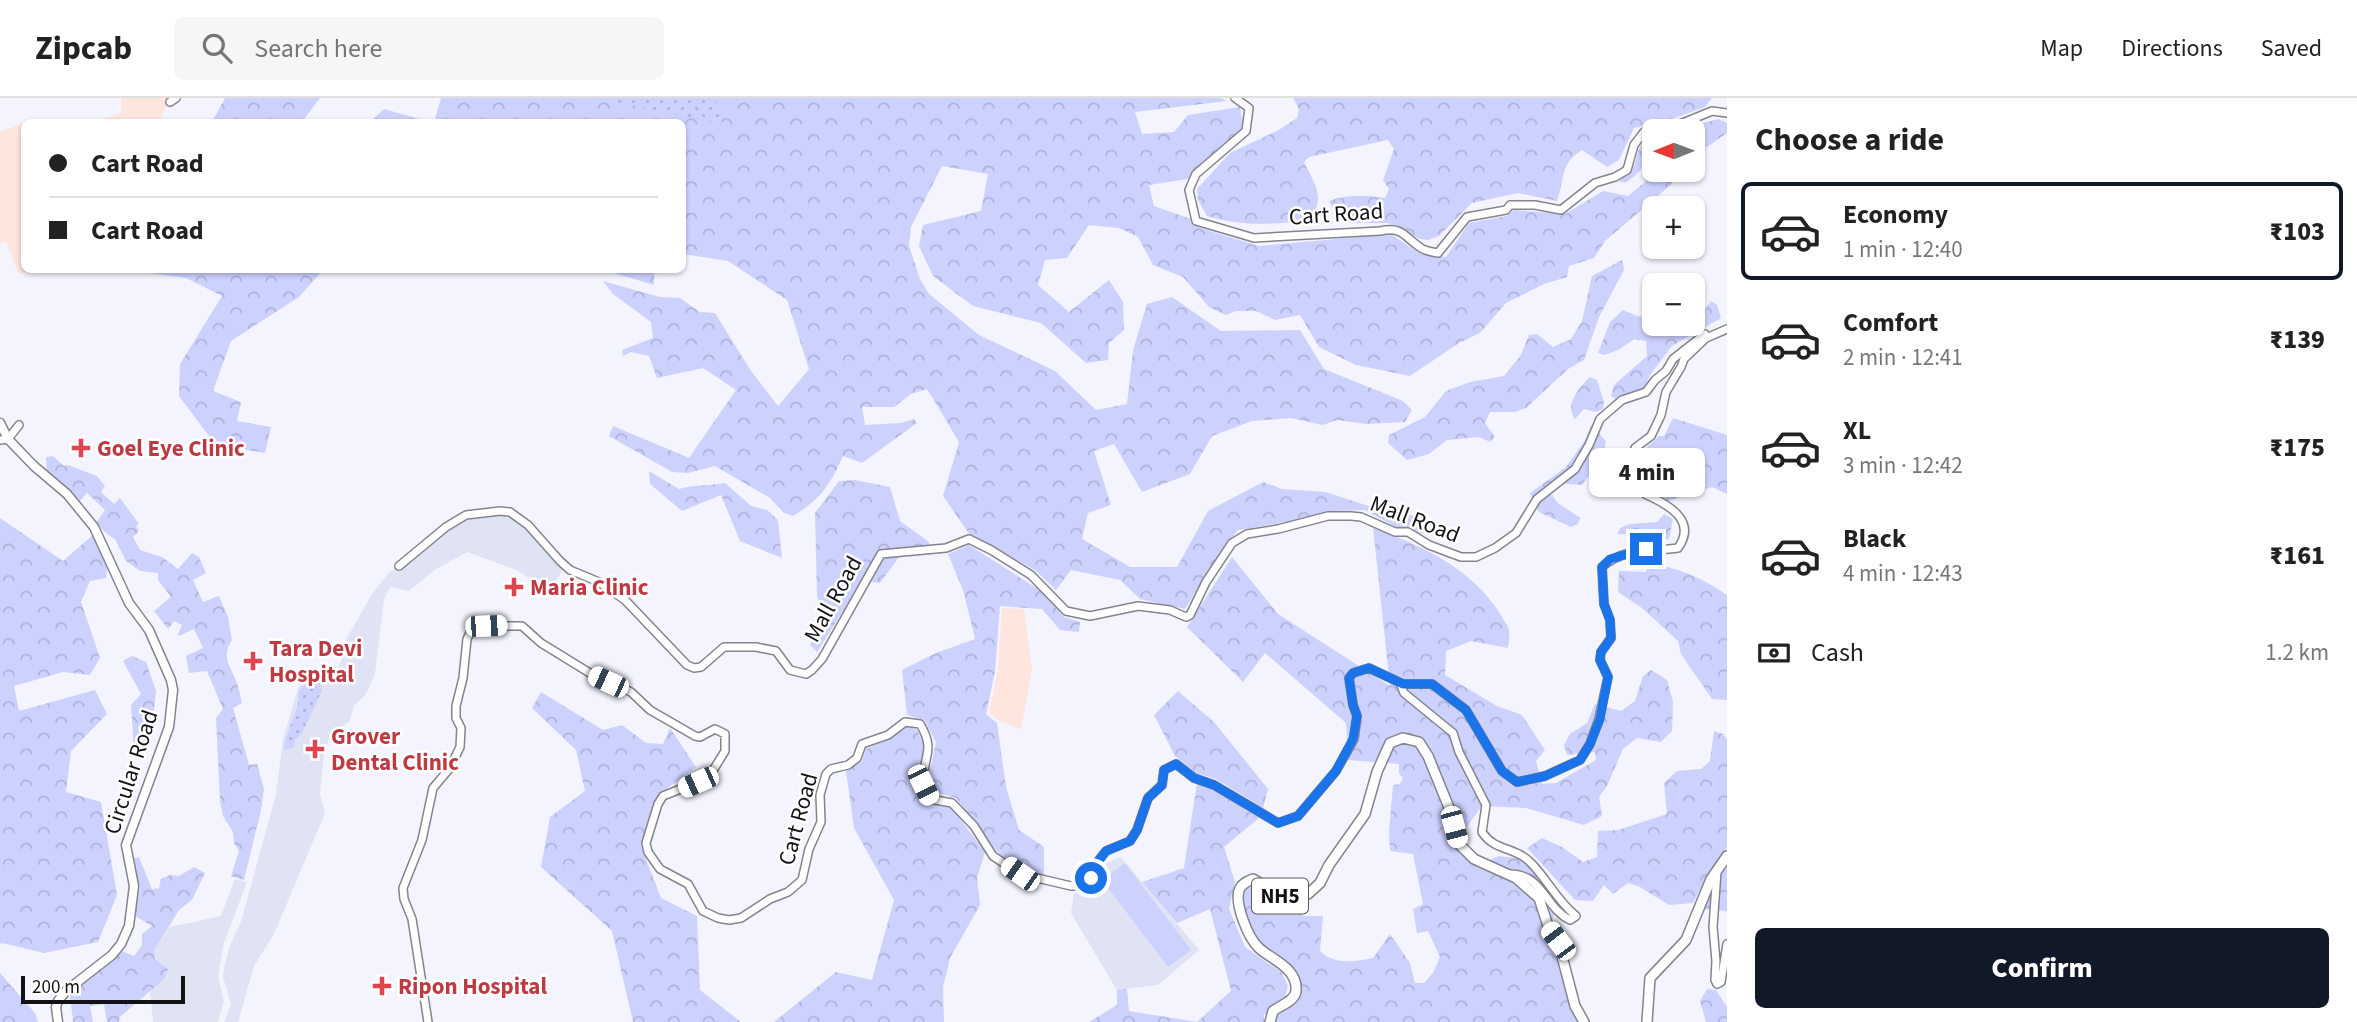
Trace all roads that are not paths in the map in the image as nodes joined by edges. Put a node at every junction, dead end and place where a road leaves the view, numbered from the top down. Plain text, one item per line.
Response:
1 (1235, 98) edge
2 (1727, 113) edge
3 (1692, 119) edge
4 (1642, 135) edge
5 (1727, 328) edge
6 (1718, 332) junction
7 (0, 424) edge
8 (19, 425) dead end
9 (4, 440) edge
10 (399, 566) dead end
11 (1401, 683) junction
12 (1727, 856) edge
13 (1717, 870) junction
14 (1509, 874) junction
15 (1727, 944) edge
16 (58, 1022) edge
17 (428, 1022) edge
18 (1270, 1022) edge
19 (1584, 1022) edge
20 (1647, 1022) edge

1 - 4 main road, Cart Road
2 - 3 main road
5 - 6 main road, Cart Road
6 - 10 main road, Mall Road
6 - 11 main road, Cart Road
7 - 9 main road, Circular Road
8 - 9 main road
9 - 16 main road, Circular Road
11 - 14 main road, Cart Road
11 - 17 main road, Cart Road
12 - 13 highway
13 - 15 main road
13 - 20 highway
14 - 18 highway, NH5
14 - 19 highway, NH5

